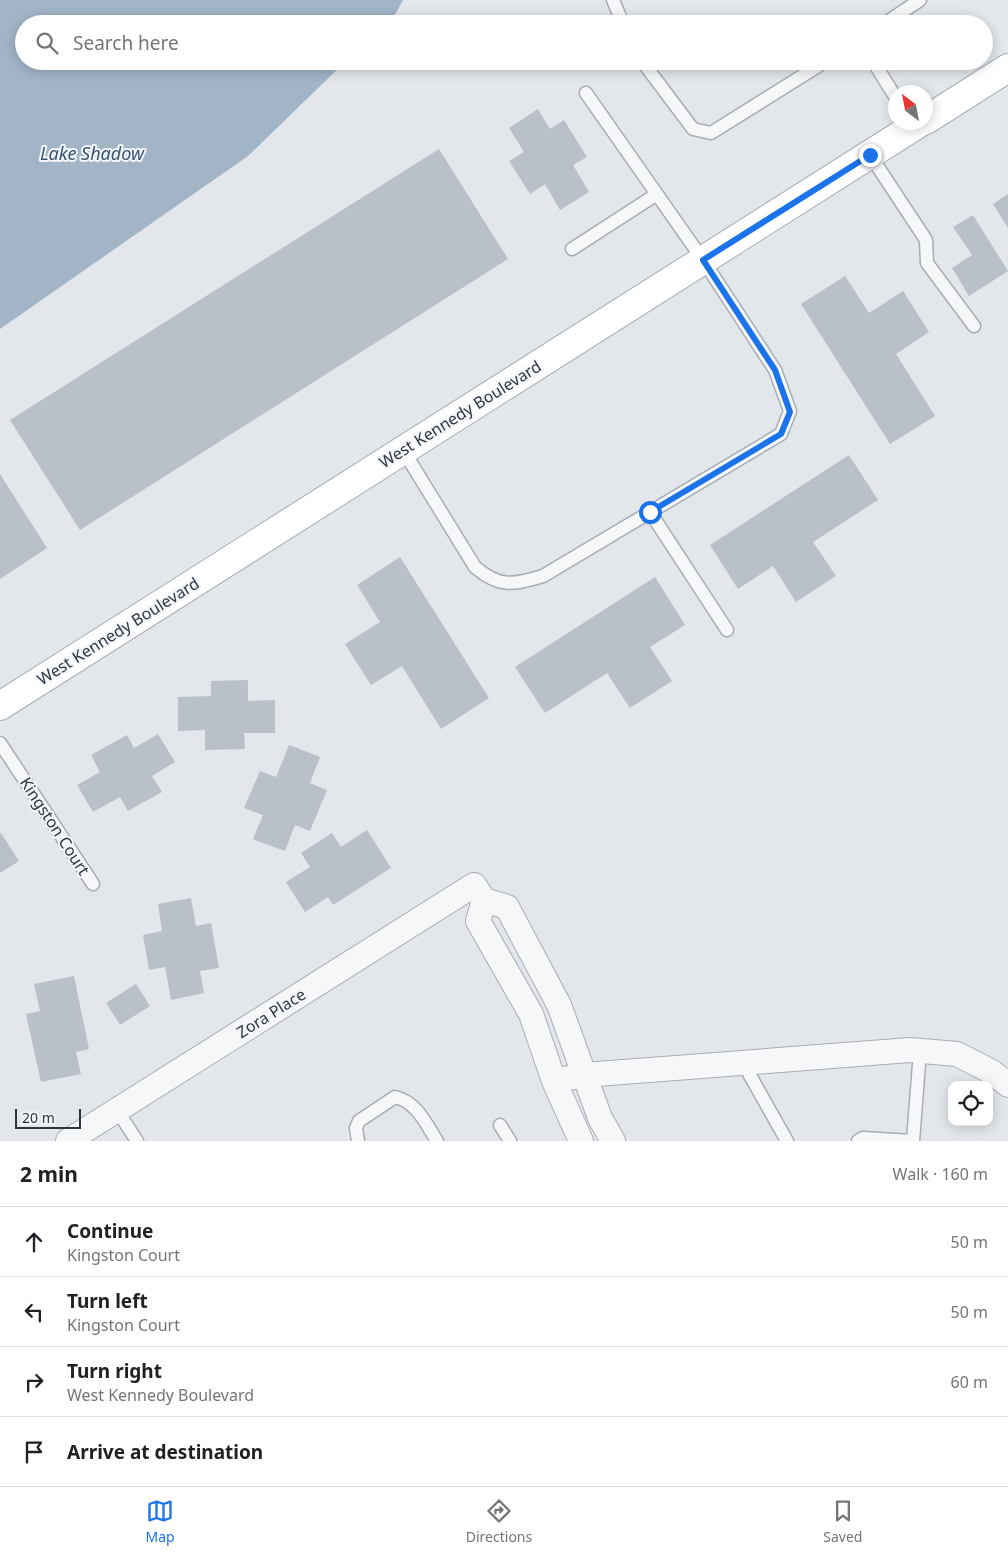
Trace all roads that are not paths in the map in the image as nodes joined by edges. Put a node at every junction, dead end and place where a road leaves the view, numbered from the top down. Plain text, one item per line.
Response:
1 (613, 0) edge
2 (920, 0) edge
3 (619, 15) edge
4 (898, 15) edge
5 (1008, 68) edge
6 (649, 70) edge
7 (812, 70) edge
8 (879, 70) edge
9 (888, 85) edge
10 (586, 93) dead end
11 (933, 114) edge
12 (908, 130) edge
13 (870, 155) junction
14 (657, 194) junction
15 (572, 250) dead end
16 (703, 260) junction
17 (974, 326) dead end
18 (403, 450) junction
19 (650, 512) junction
20 (727, 630) dead end
21 (0, 706) edge
22 (0, 743) edge
23 (93, 884) dead end
24 (479, 893) junction
25 (920, 1051) junction
26 (742, 1063) junction
27 (584, 1075) junction
28 (554, 1082) junction
29 (1008, 1085) edge
30 (117, 1110) junction
31 (500, 1125) dead end
32 (68, 1141) edge
33 (137, 1141) edge
34 (358, 1141) edge
35 (437, 1141) edge
36 (510, 1141) edge
37 (581, 1141) edge
38 (613, 1141) edge
39 (787, 1141) edge
40 (858, 1141) edge
41 (913, 1141) edge

1 - 3 lane
2 - 4 lane
5 - 11 main road, West Kennedy Boulevard
6 - 7 lane
8 - 9 lane
10 - 14 lane
12 - 13 main road, West Kennedy Boulevard
13 - 16 main road, West Kennedy Boulevard
13 - 17 lane
14 - 15 lane
14 - 16 lane
16 - 18 main road, West Kennedy Boulevard
16 - 19 lane
18 - 19 lane
18 - 21 main road, West Kennedy Boulevard
19 - 20 lane
22 - 23 lane, Kingston Court
24 - 27 street
24 - 28 street
24 - 30 street, Zora Place
25 - 26 street
25 - 29 street
25 - 41 lane
26 - 27 street
26 - 39 lane
27 - 28 street
27 - 38 street
28 - 37 street
30 - 32 street, Zora Place
30 - 33 lane
31 - 36 lane
34 - 35 lane
40 - 41 lane

